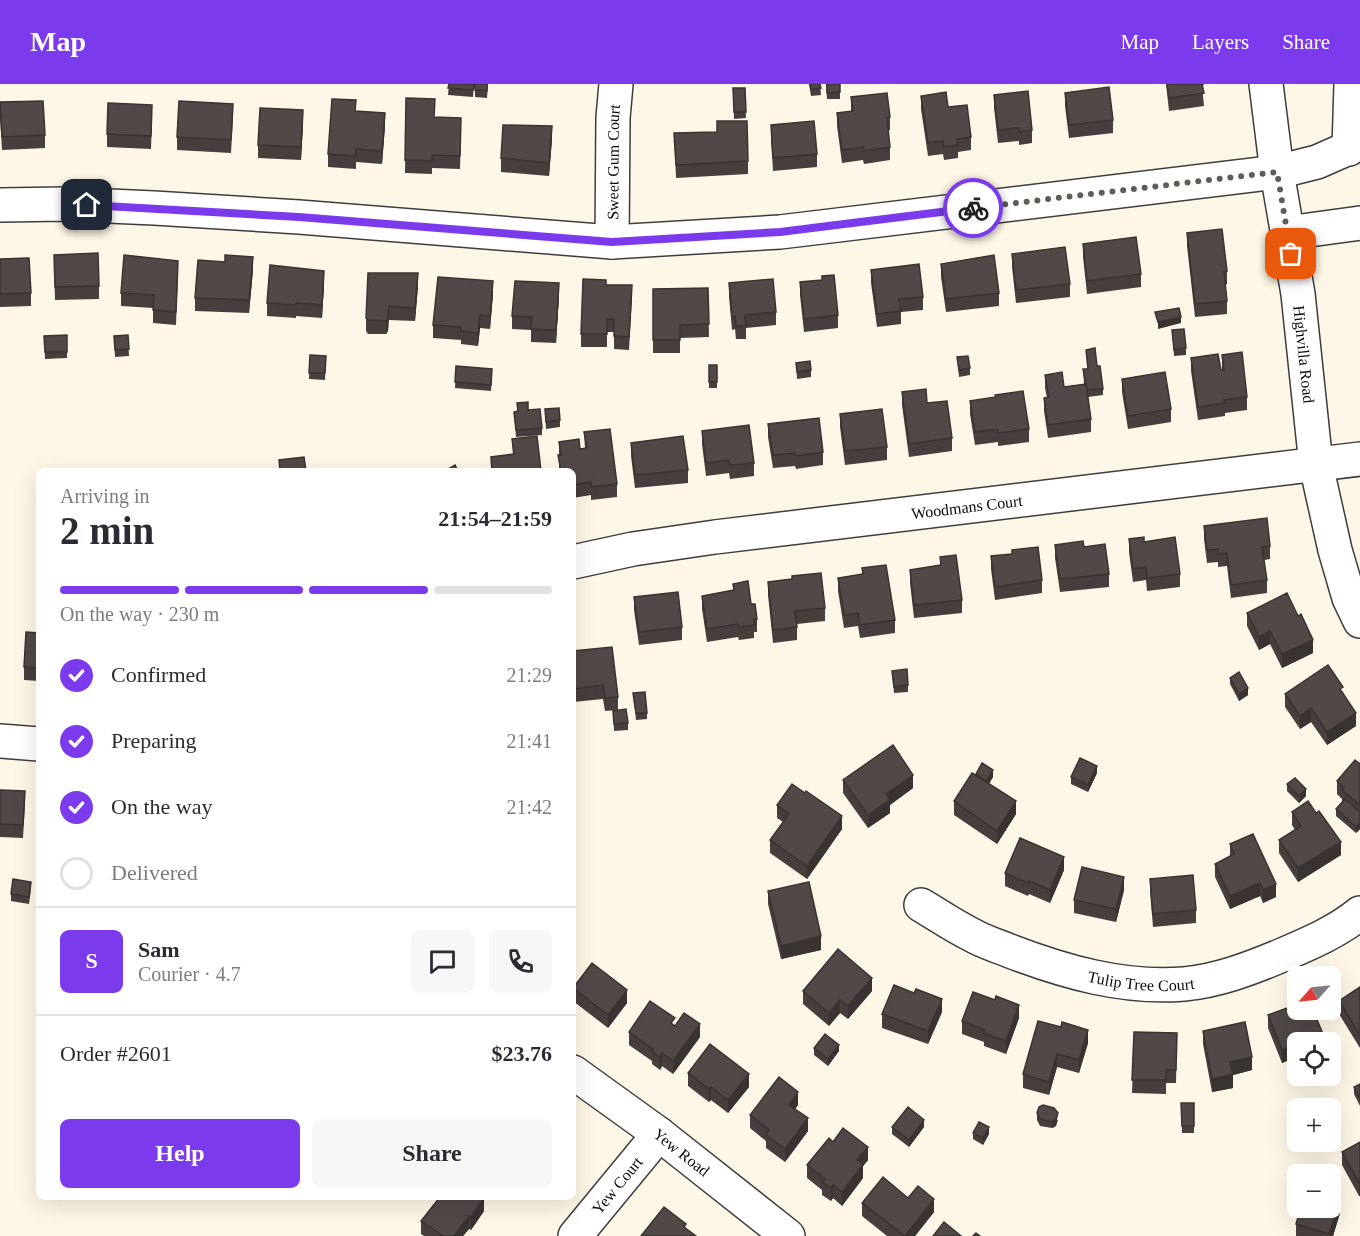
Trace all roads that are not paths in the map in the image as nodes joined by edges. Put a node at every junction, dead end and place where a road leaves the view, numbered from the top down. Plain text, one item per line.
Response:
1 (616, 84) edge
2 (1266, 84) edge
3 (1351, 84) edge
4 (1354, 146) edge
5 (1277, 172) junction
6 (0, 205) edge
7 (1360, 224) edge
8 (1287, 233) junction
9 (612, 242) junction
10 (1360, 459) edge
11 (1316, 465) junction
12 (576, 561) edge
13 (1360, 621) edge
14 (0, 741) edge
15 (36, 744) edge
16 (921, 905) dead end
17 (1360, 913) edge
18 (576, 1074) edge
19 (659, 1134) junction
20 (575, 1236) edge
21 (788, 1236) edge

1 - 9 street, Sweet Gum Court
2 - 5 street, Highvilla Road
3 - 4 street
4 - 5 street
5 - 8 street, Highvilla Road
5 - 9 street
6 - 9 street
7 - 8 street
8 - 11 street, Highvilla Road
10 - 11 street, Woodmans Court
11 - 12 street, Woodmans Court
11 - 13 street, Highvilla Road
14 - 15 street
16 - 17 street, Tulip Tree Court
18 - 19 street, Yew Road
19 - 20 street, Yew Court
19 - 21 street, Yew Road

